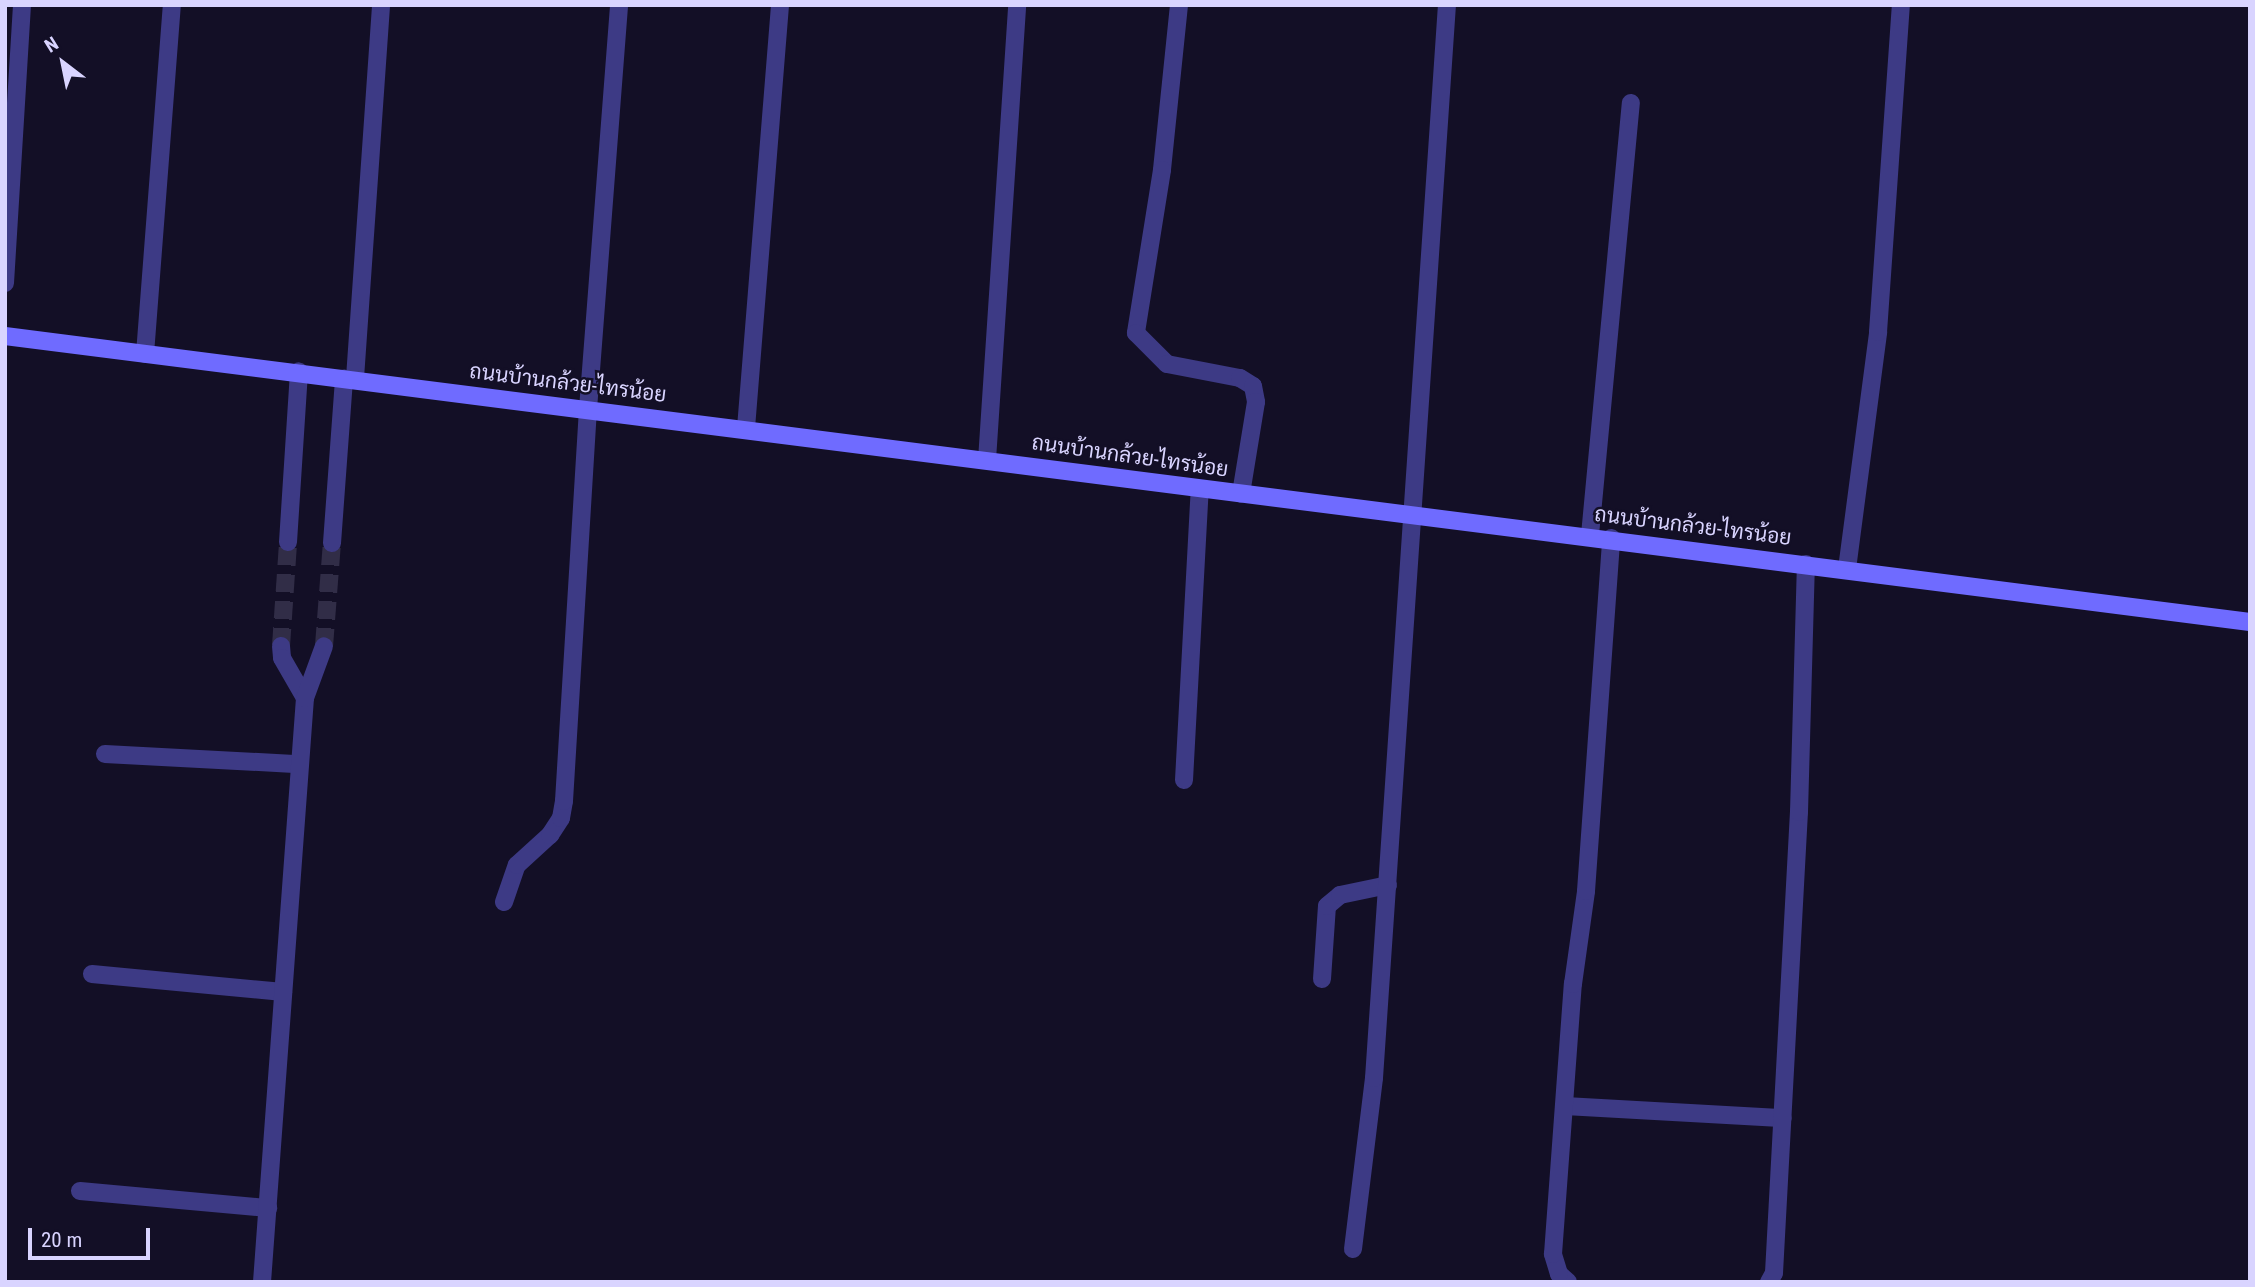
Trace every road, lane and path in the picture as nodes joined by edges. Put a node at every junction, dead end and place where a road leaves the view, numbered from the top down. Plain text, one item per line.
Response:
1 (22, 5) edge
2 (172, 5) edge
3 (382, 5) edge
4 (619, 5) edge
5 (780, 5) edge
6 (1017, 5) edge
7 (1180, 5) edge
8 (1447, 5) edge
9 (1901, 5) edge
10 (1631, 103) dead end
11 (5, 283) edge
12 (5, 336) edge
13 (145, 354) junction
14 (299, 371) junction
15 (350, 378) junction
16 (588, 409) junction
17 (746, 428) junction
18 (987, 460) junction
19 (1200, 489) junction
20 (1241, 494) junction
21 (1414, 517) junction
22 (1590, 535) junction
23 (1611, 538) junction
24 (288, 542) tunnel mouth
25 (332, 543) tunnel mouth
26 (1807, 564) junction
27 (1847, 569) junction
28 (2250, 622) edge
29 (281, 646) tunnel mouth
30 (324, 646) tunnel mouth
31 (305, 698) junction
32 (105, 754) dead end
33 (299, 764) junction
34 (1184, 780) dead end
35 (1388, 885) junction
36 (504, 902) dead end
37 (92, 974) dead end
38 (1322, 979) dead end
39 (283, 992) junction
40 (1565, 1106) junction
41 (1783, 1118) junction
42 (80, 1191) dead end
43 (268, 1208) junction
44 (1353, 1248) dead end
45 (262, 1282) edge
46 (1568, 1282) edge
47 (1769, 1282) edge

1 - 11 street
2 - 13 street
3 - 15 street
4 - 16 street
5 - 17 street
6 - 18 street
7 - 20 street
8 - 21 street
9 - 27 street
10 - 22 street
12 - 13 street, ถนนบ้านกล้วย-ไทรน้อย
13 - 14 street, ถนนบ้านกล้วย-ไทรน้อย
14 - 15 street, ถนนบ้านกล้วย-ไทรน้อย
14 - 24 street
15 - 16 street, ถนนบ้านกล้วย-ไทรน้อย
15 - 25 street
16 - 17 street, ถนนบ้านกล้วย-ไทรน้อย
16 - 36 street
17 - 18 street, ถนนบ้านกล้วย-ไทรน้อย
18 - 19 street, ถนนบ้านกล้วย-ไทรน้อย
19 - 20 street, ถนนบ้านกล้วย-ไทรน้อย
19 - 34 street
20 - 21 street, ถนนบ้านกล้วย-ไทรน้อย
21 - 22 street, ถนนบ้านกล้วย-ไทรน้อย
21 - 35 street
22 - 23 street, ถนนบ้านกล้วย-ไทรน้อย
23 - 26 street, ถนนบ้านกล้วย-ไทรน้อย
23 - 40 street
26 - 27 street, ถนนบ้านกล้วย-ไทรน้อย
26 - 41 street
27 - 28 street, ถนนบ้านกล้วย-ไทรน้อย
29 - 31 street
30 - 31 street
31 - 33 street
32 - 33 street
33 - 39 street
35 - 38 street
35 - 44 street
37 - 39 street
39 - 43 street
40 - 41 street
40 - 46 street
41 - 47 street
42 - 43 street
43 - 45 street

